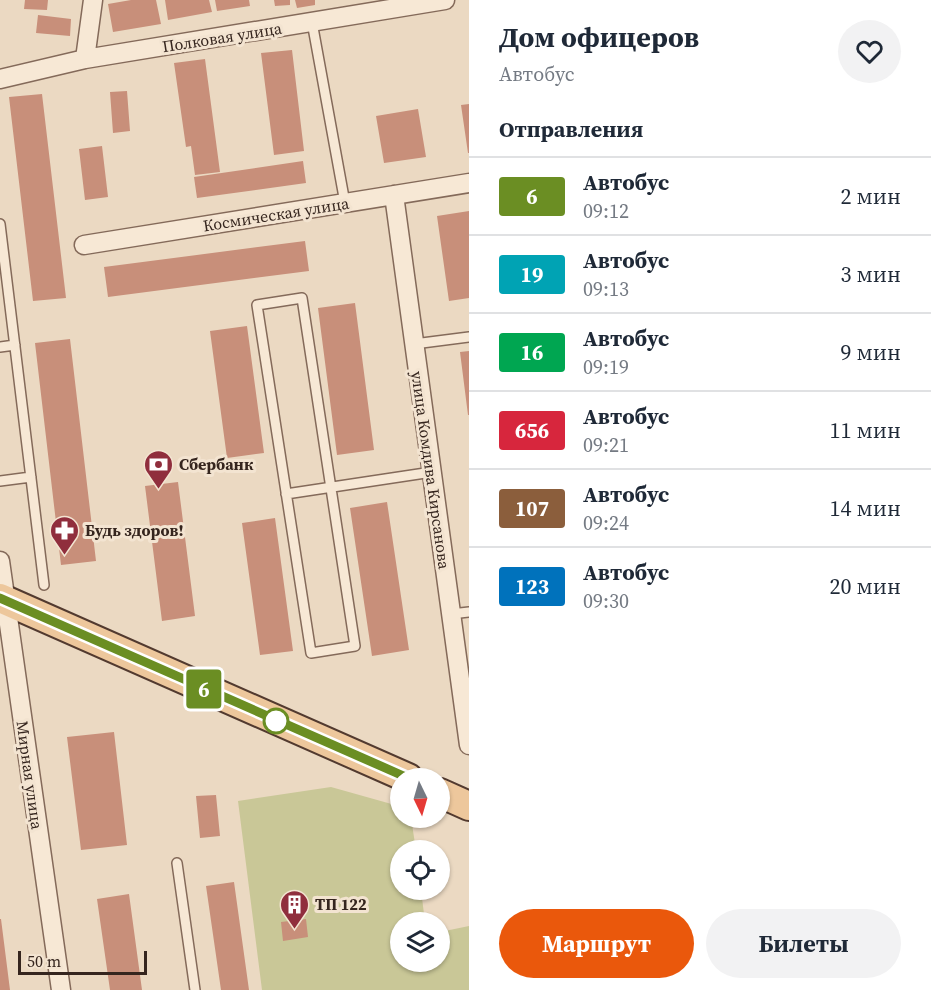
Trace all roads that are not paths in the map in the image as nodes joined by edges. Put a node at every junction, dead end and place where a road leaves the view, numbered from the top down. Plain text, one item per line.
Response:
1 (93, 0) edge
2 (445, 0) edge
3 (312, 22) junction
4 (86, 59) junction
5 (0, 79) edge
6 (469, 183) edge
7 (394, 195) junction
8 (345, 203) junction
9 (0, 224) edge
10 (84, 245) dead end
11 (2, 260) edge
12 (469, 337) edge
13 (414, 344) junction
14 (15, 345) junction
15 (0, 347) edge
16 (432, 472) junction
17 (31, 477) junction
18 (0, 481) edge
19 (331, 487) junction
20 (286, 494) junction
21 (0, 561) edge
22 (44, 585) dead end
23 (2, 599) edge
24 (460, 613) edge
25 (469, 745) edge
26 (390, 770) edge
27 (450, 797) edge
28 (469, 806) edge
29 (177, 863) dead end
30 (61, 990) edge
31 (195, 990) edge

1 - 4 street
2 - 3 street, Полковая улица
3 - 4 street, Полковая улица
3 - 8 lane
4 - 5 street, Полковая улица
6 - 7 street, Космическая улица
7 - 8 street, Космическая улица
7 - 13 street, улица Комдива Кирсанова
8 - 10 street, Космическая улица
9 - 11 lane
11 - 14 lane
12 - 13 lane
13 - 16 street, улица Комдива Кирсанова
14 - 15 lane
14 - 17 lane
16 - 19 lane
16 - 24 street, улица Комдива Кирсанова
17 - 18 lane
17 - 22 lane
19 - 20 lane
19 - 20 lane
19 - 20 lane
21 - 23 street, Мирная улица
23 - 26 main road
23 - 30 street, Мирная улица
24 - 25 street, улица Комдива Кирсанова
27 - 28 main road
29 - 31 lane

